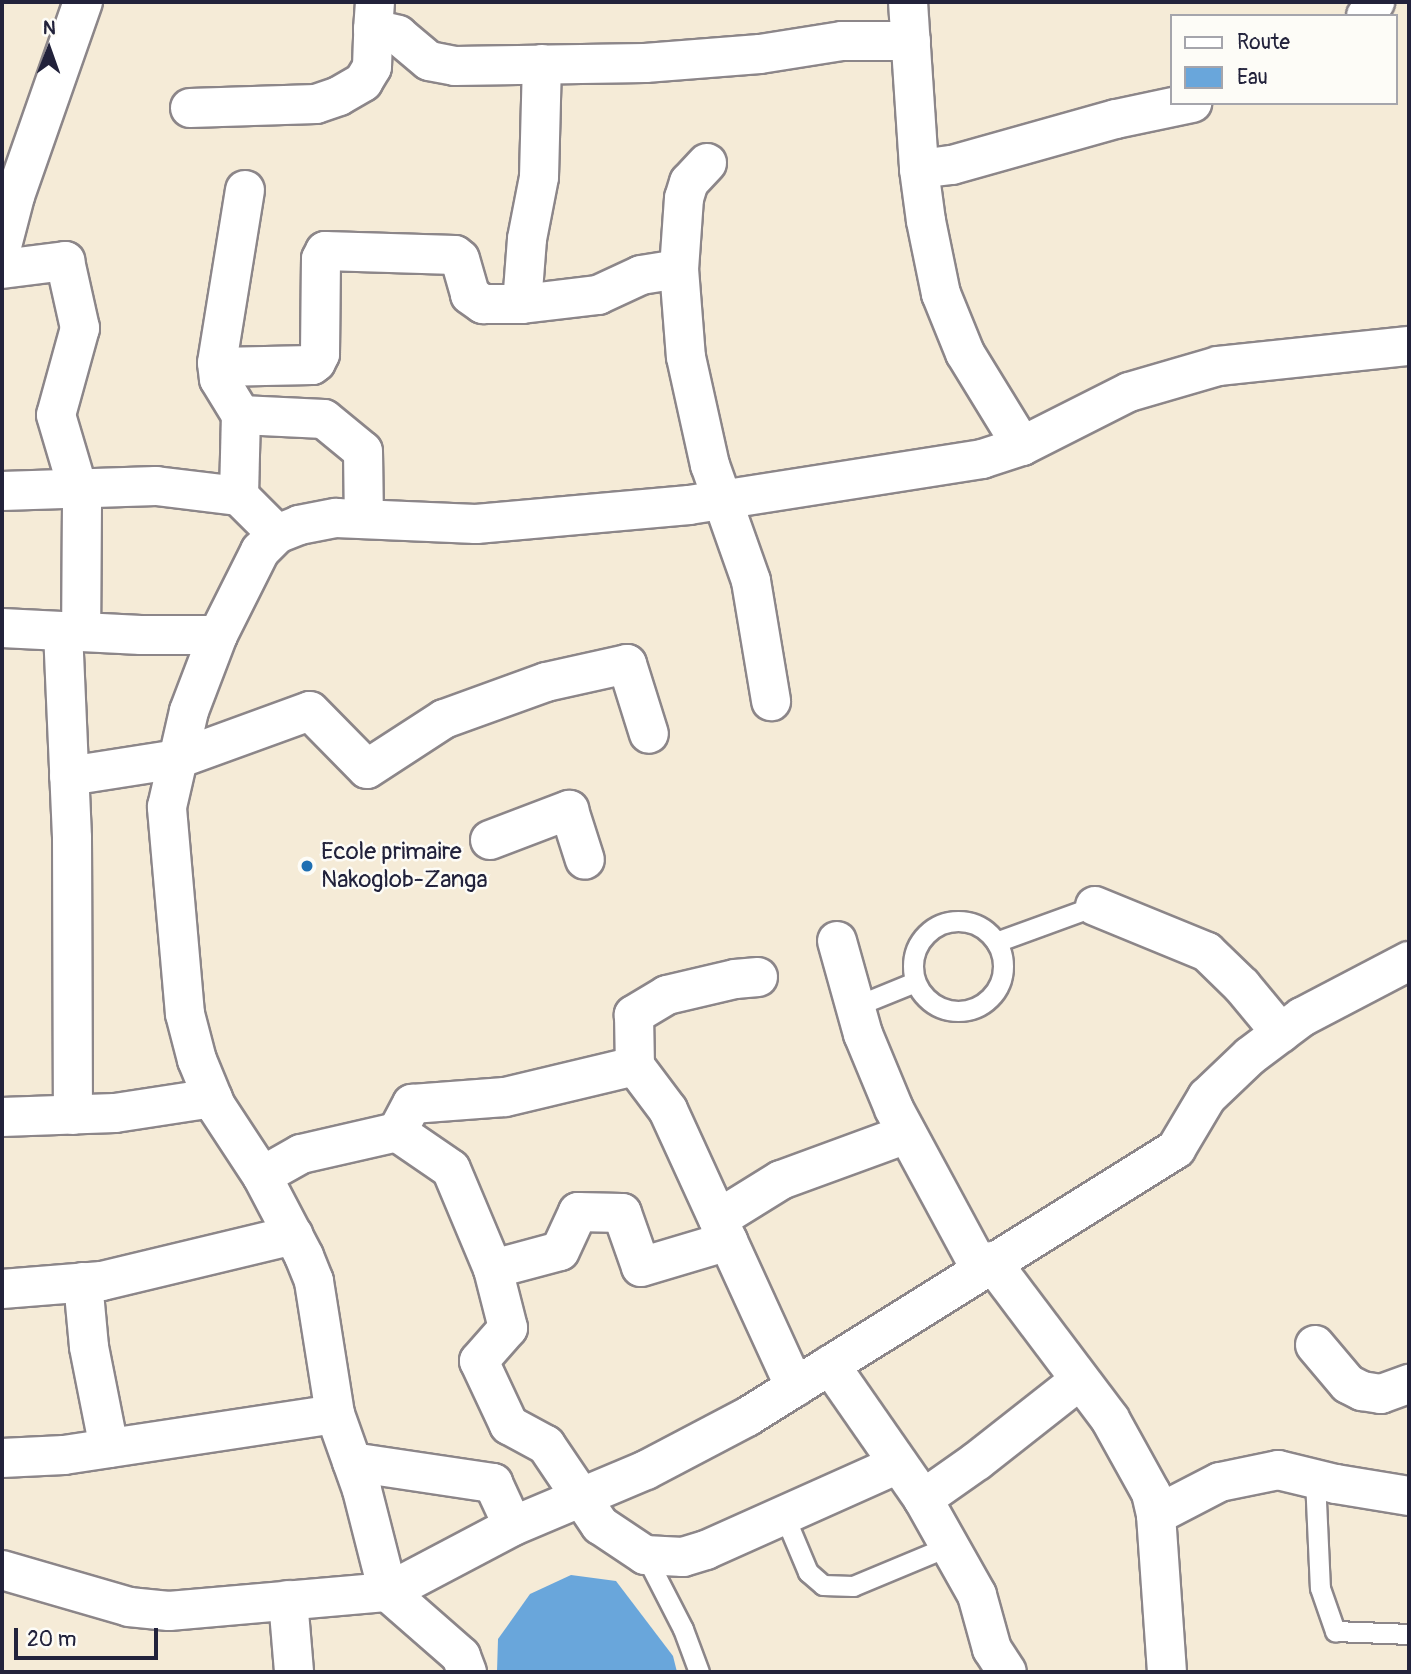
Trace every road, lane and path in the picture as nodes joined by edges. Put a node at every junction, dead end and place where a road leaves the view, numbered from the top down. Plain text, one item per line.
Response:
1 (83, 2) edge
2 (908, 2) edge
3 (374, 15) edge
4 (911, 41) junction
5 (542, 64) junction
6 (1182, 105) edge
7 (190, 108) dead end
8 (707, 163) dead end
9 (919, 169) junction
10 (246, 190) dead end
11 (8, 196) edge
12 (2, 246) edge
13 (2, 269) edge
14 (679, 269) junction
15 (522, 304) junction
16 (1409, 346) edge
17 (218, 367) junction
18 (241, 415) junction
19 (1022, 446) junction
20 (2, 491) edge
21 (78, 491) junction
22 (239, 496) junction
23 (724, 502) junction
24 (364, 519) junction
25 (277, 534) junction
26 (2, 628) edge
27 (72, 631) junction
28 (218, 635) junction
29 (771, 701) dead end
30 (649, 734) dead end
31 (178, 759) junction
32 (69, 776) junction
33 (490, 840) dead end
34 (585, 860) dead end
35 (1095, 906) joint
36 (837, 941) dead end
37 (996, 942) junction
38 (1409, 961) edge
39 (758, 977) dead end
40 (915, 982) junction
41 (856, 1006) junction
42 (1281, 1033) junction
43 (635, 1066) junction
44 (213, 1098) junction
45 (73, 1115) junction
46 (2, 1117) edge
47 (397, 1132) junction
48 (907, 1133) junction
49 (262, 1175) junction
50 (723, 1230) junction
51 (294, 1235) junction
52 (986, 1265) junction
53 (493, 1269) junction
54 (83, 1282) junction
55 (2, 1289) edge
56 (1315, 1345) dead end
57 (830, 1365) junction
58 (1080, 1380) junction
59 (1409, 1384) edge
60 (795, 1387) junction
61 (335, 1414) junction
62 (109, 1448) junction
63 (2, 1458) edge
64 (352, 1462) junction
65 (898, 1464) junction
66 (1315, 1479) junction
67 (1409, 1496) edge
68 (579, 1498) junction
69 (923, 1499) junction
70 (784, 1515) junction
71 (1156, 1515) junction
72 (513, 1526) junction
73 (948, 1546) junction
74 (645, 1555) junction
75 (2, 1570) edge
76 (388, 1592) junction
77 (288, 1600) junction
78 (1409, 1634) edge
79 (294, 1672) edge
80 (467, 1672) edge
81 (699, 1672) edge
82 (1007, 1672) edge
83 (1167, 1672) edge

1 - 11 street
2 - 4 street
3 - 5 street
3 - 7 street
4 - 5 street
4 - 9 street
5 - 15 street
6 - 9 street
8 - 14 street
9 - 19 street
10 - 17 street
11 - 12 street
13 - 21 street
14 - 15 street
14 - 23 street
15 - 17 street
16 - 19 street
17 - 18 street
18 - 22 street
18 - 24 street
19 - 23 street
20 - 21 street
21 - 22 street
21 - 27 street
22 - 25 street
23 - 24 street
23 - 29 street
24 - 25 street
25 - 28 street
26 - 27 street
27 - 28 street
27 - 32 street
28 - 31 street
30 - 31 street
31 - 32 street
31 - 44 street
32 - 45 street
33 - 34 street
35 - 37 lane
35 - 42 street
36 - 41 street
37 - 40 lane
37 - 40 lane
38 - 42 street
39 - 43 street
40 - 41 lane
41 - 48 street
42 - 52 street
43 - 47 street
43 - 50 street
44 - 45 street
44 - 49 street
45 - 46 street
47 - 49 street
47 - 53 street
48 - 50 street
48 - 52 street
49 - 51 street
50 - 53 street
50 - 60 street
51 - 54 street
51 - 61 street
52 - 57 street
52 - 58 street
53 - 68 street
54 - 55 street
54 - 62 street
56 - 59 street
57 - 60 street
57 - 65 street
58 - 69 street
58 - 71 street
60 - 68 street
61 - 62 street
61 - 64 street
62 - 63 street
64 - 72 street
64 - 76 street
65 - 69 street
65 - 70 street
66 - 67 street
66 - 71 street
66 - 78 lane
68 - 72 street
68 - 74 street
69 - 73 street
70 - 73 lane
70 - 74 street
71 - 83 street
72 - 76 street
73 - 82 street
74 - 81 lane
75 - 77 street
76 - 77 street
76 - 80 street
77 - 79 street

